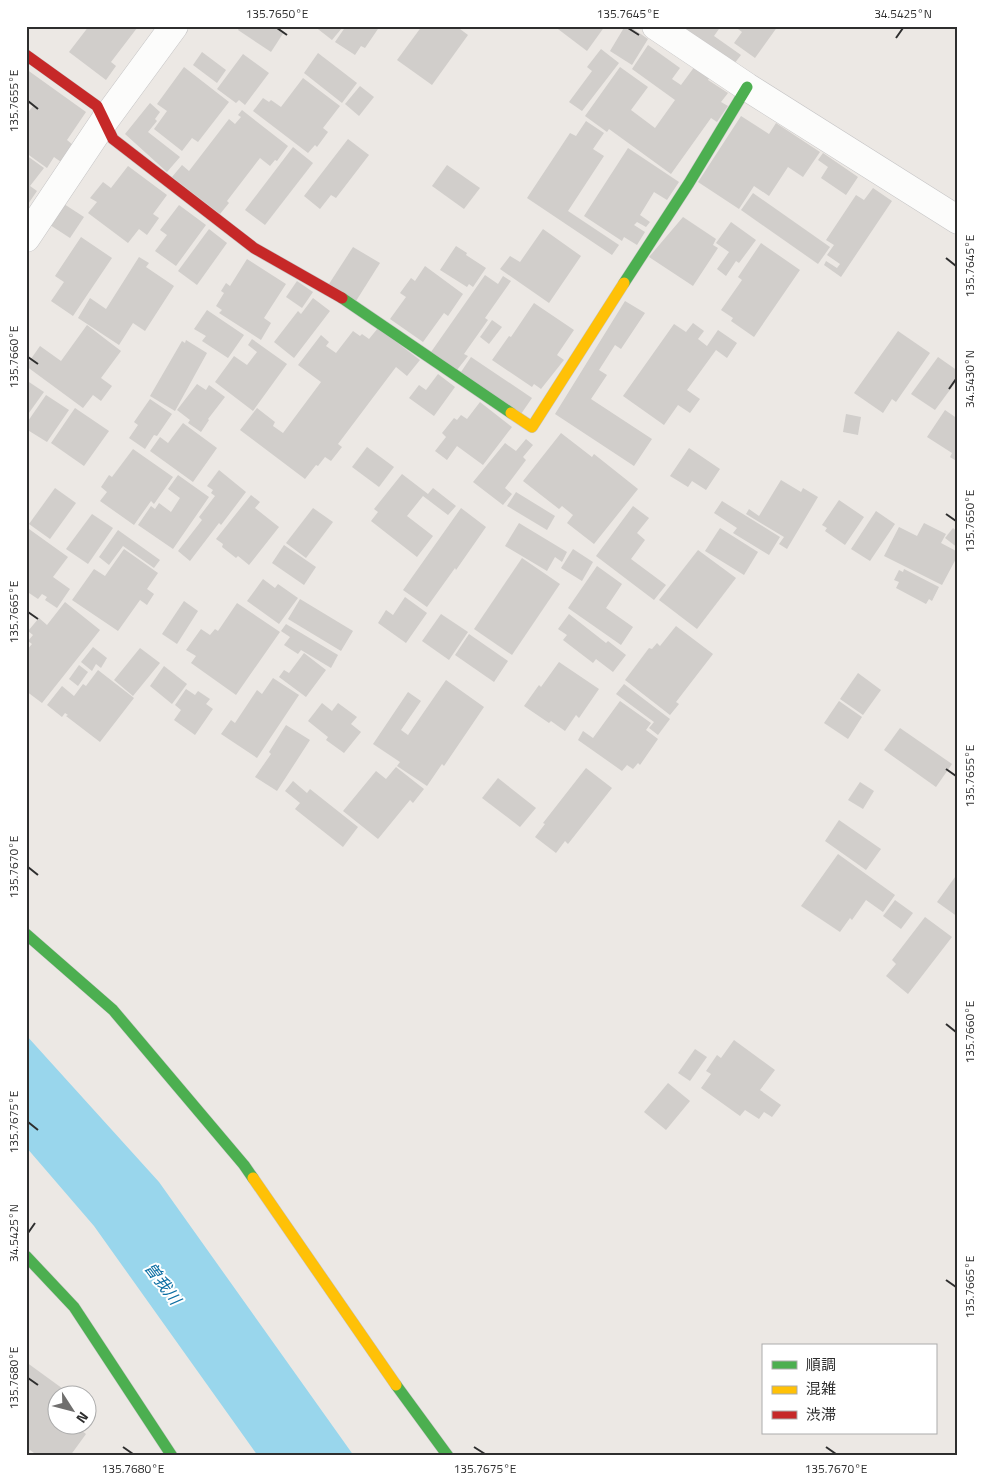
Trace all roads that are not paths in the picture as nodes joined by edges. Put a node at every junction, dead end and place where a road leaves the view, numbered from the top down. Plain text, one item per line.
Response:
1 (174, 26) edge
2 (656, 26) edge
3 (26, 55) edge
4 (747, 87) junction
5 (104, 120) junction
6 (958, 220) edge
7 (26, 238) edge
8 (26, 934) edge
9 (26, 1256) edge
10 (172, 1456) edge
11 (448, 1456) edge

1 - 5 street
2 - 4 street
3 - 5 street
4 - 5 street
4 - 6 street
5 - 7 street
8 - 11 street
9 - 10 street

